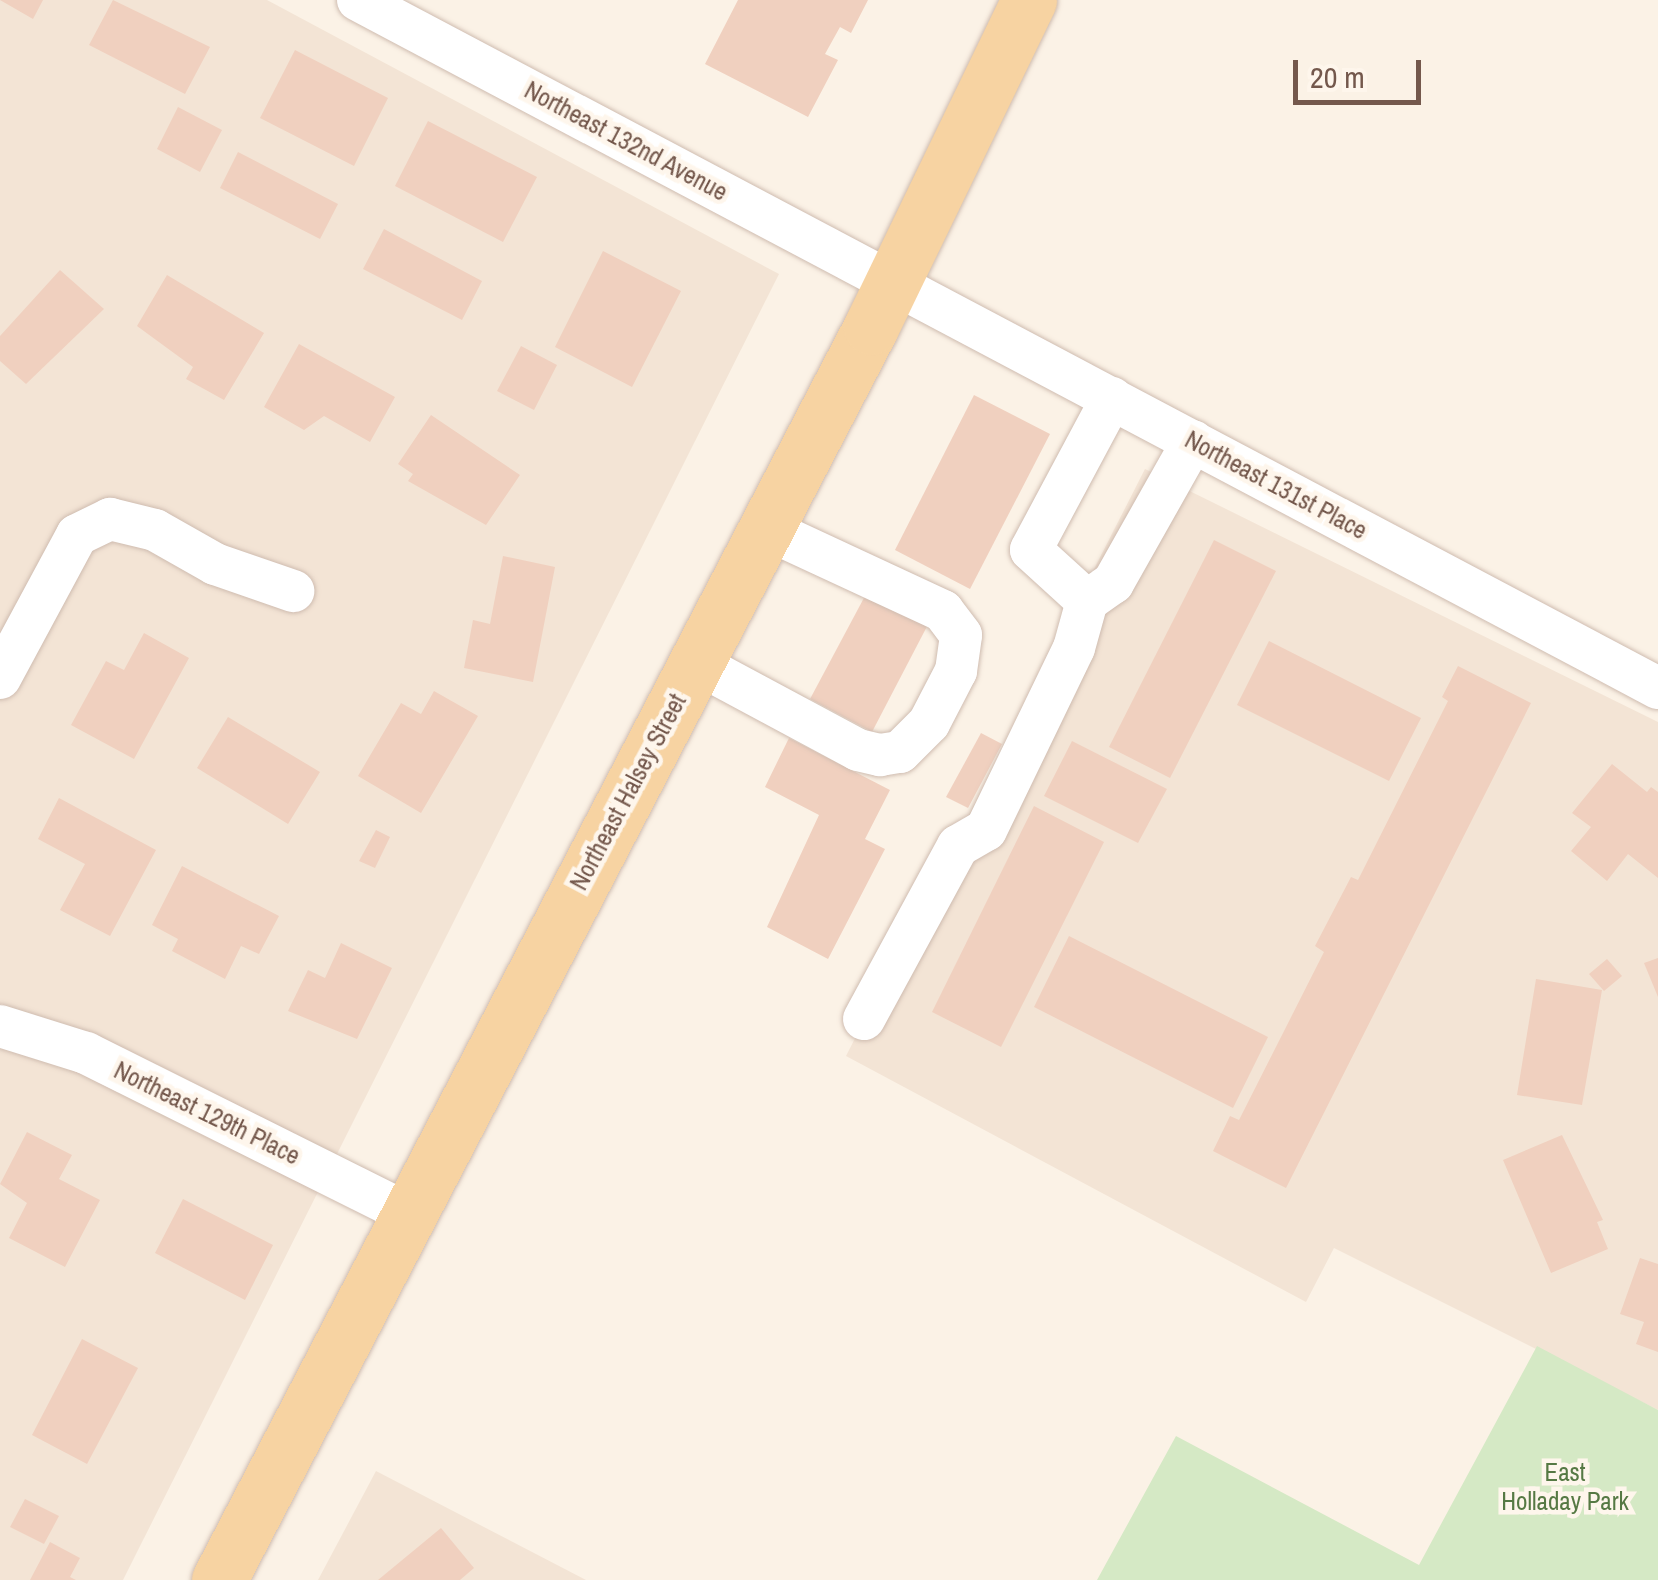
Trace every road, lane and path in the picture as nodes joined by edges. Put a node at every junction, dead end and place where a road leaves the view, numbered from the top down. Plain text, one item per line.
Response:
1 (358, 0) edge
2 (1029, 0) edge
3 (893, 282) junction
4 (1112, 398) junction
5 (1193, 441) junction
6 (766, 529) junction
7 (293, 591) dead end
8 (1087, 601) junction
9 (696, 663) junction
10 (0, 678) edge
11 (1658, 688) edge
12 (864, 1019) dead end
13 (0, 1026) edge
14 (409, 1214) junction
15 (219, 1580) edge

1 - 3 street, Northeast 132nd Avenue
2 - 3 main road, Northeast Halsey Street
3 - 4 street, Northeast 131st Place
3 - 6 main road, Northeast Halsey Street
4 - 5 street, Northeast 131st Place
4 - 8 street
5 - 8 street
5 - 11 street, Northeast 131st Place
6 - 9 main road, Northeast Halsey Street
6 - 9 street
7 - 10 street
8 - 12 street
9 - 14 main road, Northeast Halsey Street
13 - 14 street, Northeast 129th Place
14 - 15 main road, Northeast Halsey Street

